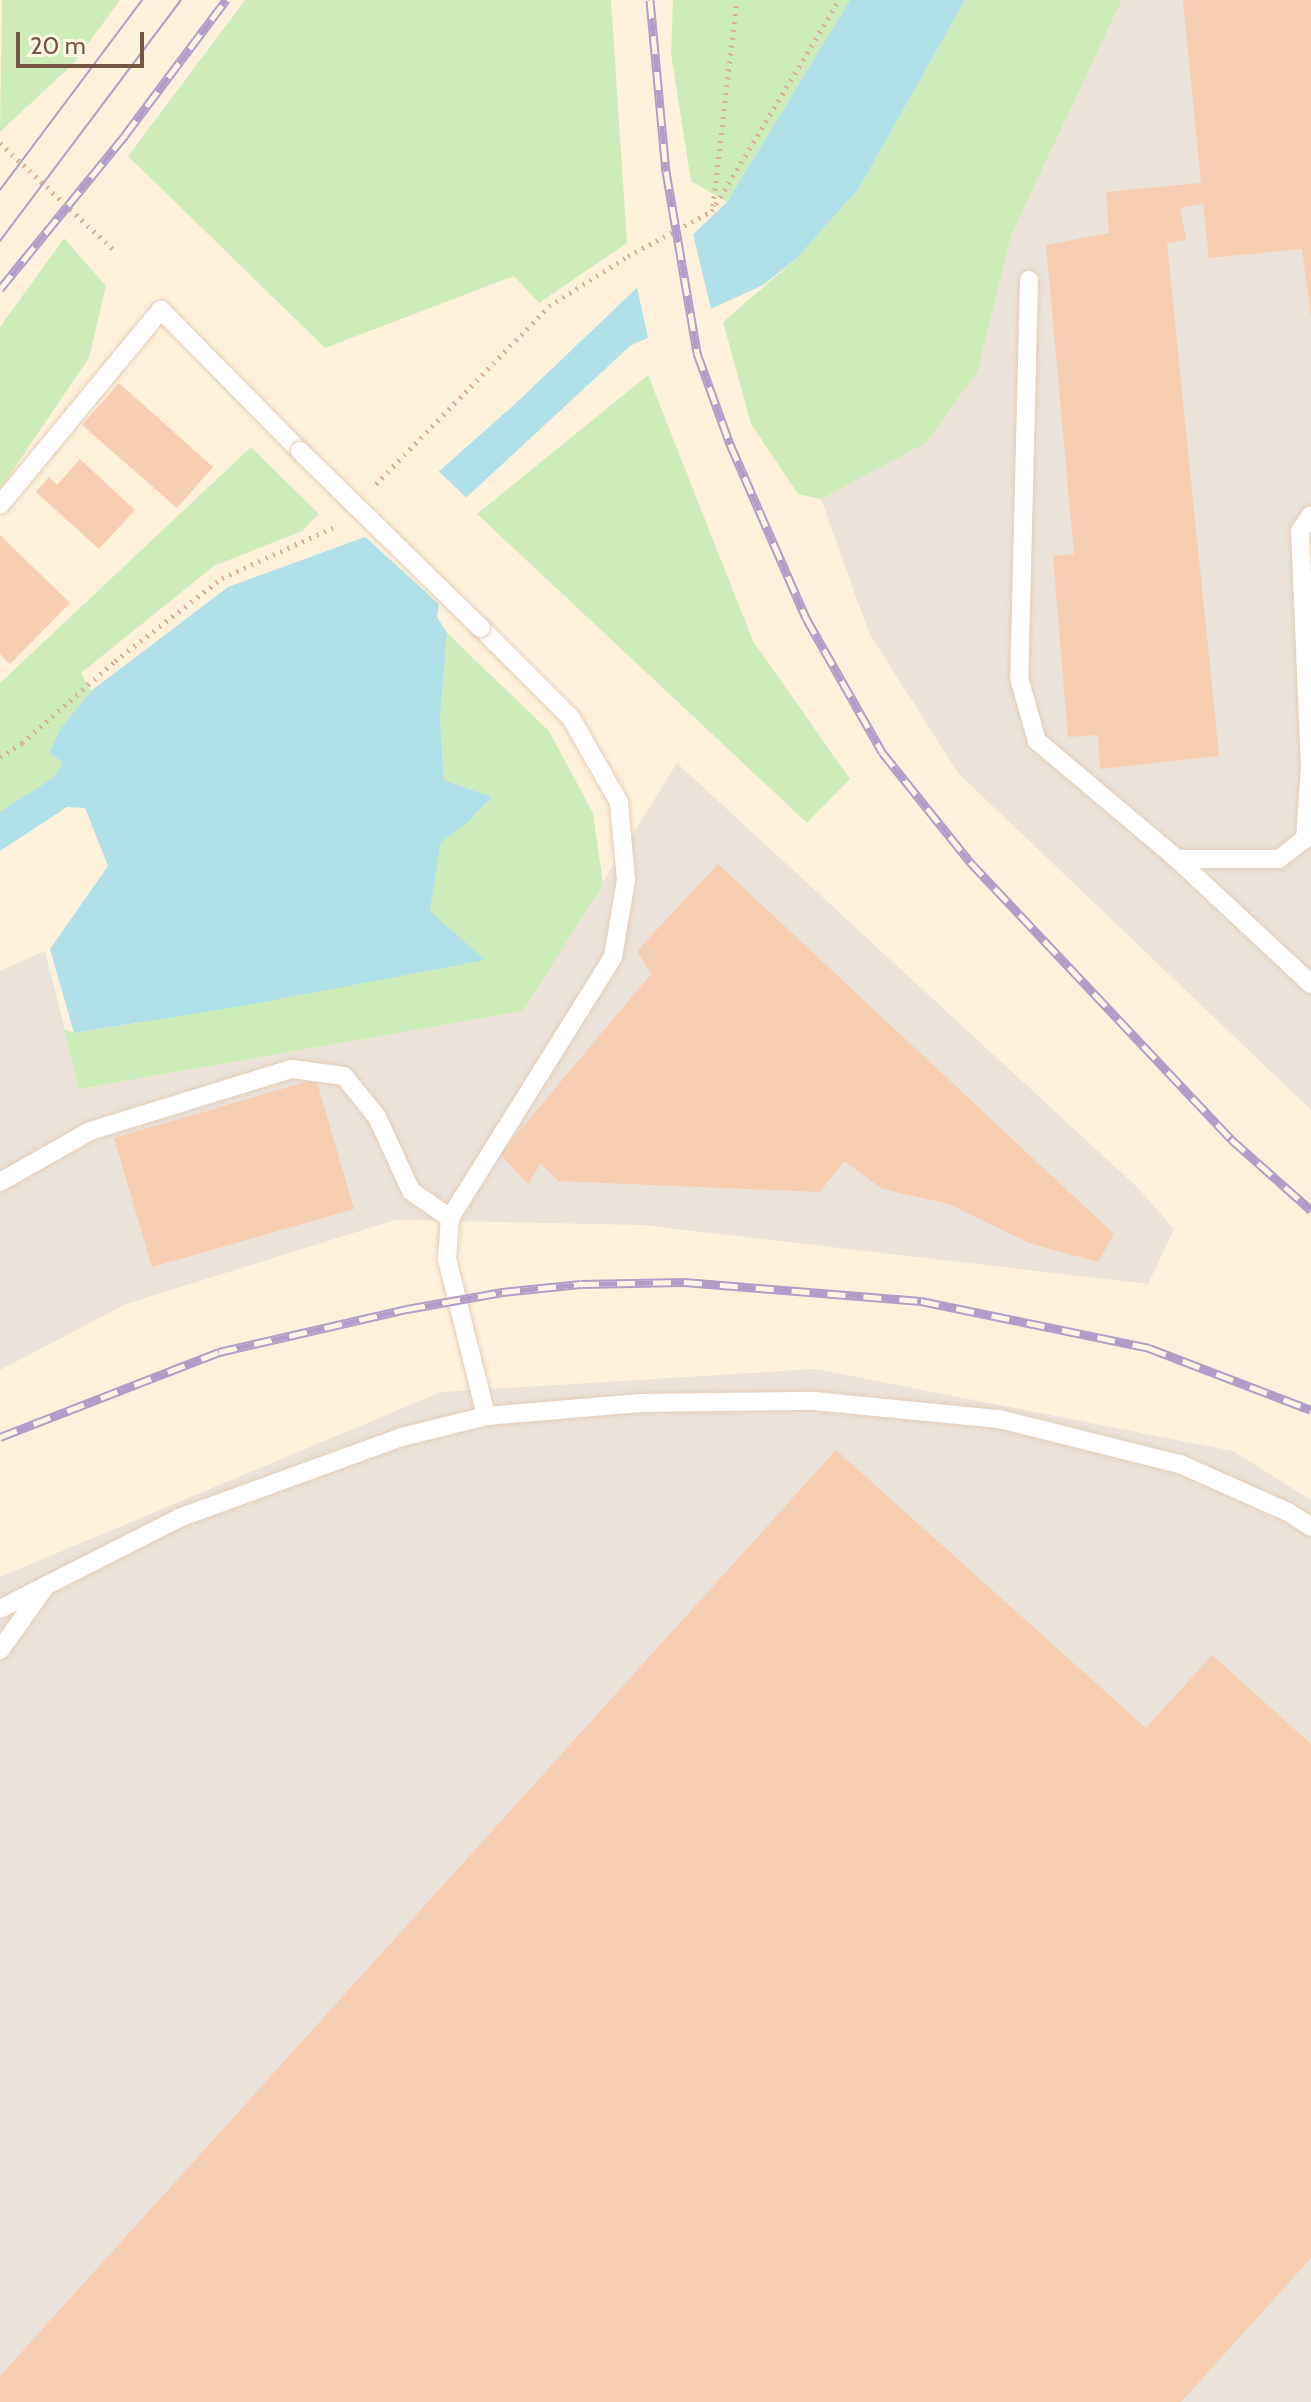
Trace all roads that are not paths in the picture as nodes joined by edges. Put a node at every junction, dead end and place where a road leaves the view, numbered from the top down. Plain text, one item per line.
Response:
1 (1029, 280) dead end
2 (0, 505) edge
3 (1311, 515) edge
4 (1177, 859) junction
5 (1311, 984) edge
6 (0, 1182) edge
7 (450, 1218) junction
8 (486, 1416) junction
9 (1311, 1527) edge
10 (44, 1588) junction
11 (0, 1609) edge
12 (0, 1650) edge

1 - 4 lane
2 - 7 lane, bridge
3 - 4 lane
4 - 5 lane
6 - 7 lane
7 - 8 lane
8 - 9 lane
8 - 10 lane
10 - 11 lane
10 - 12 lane

